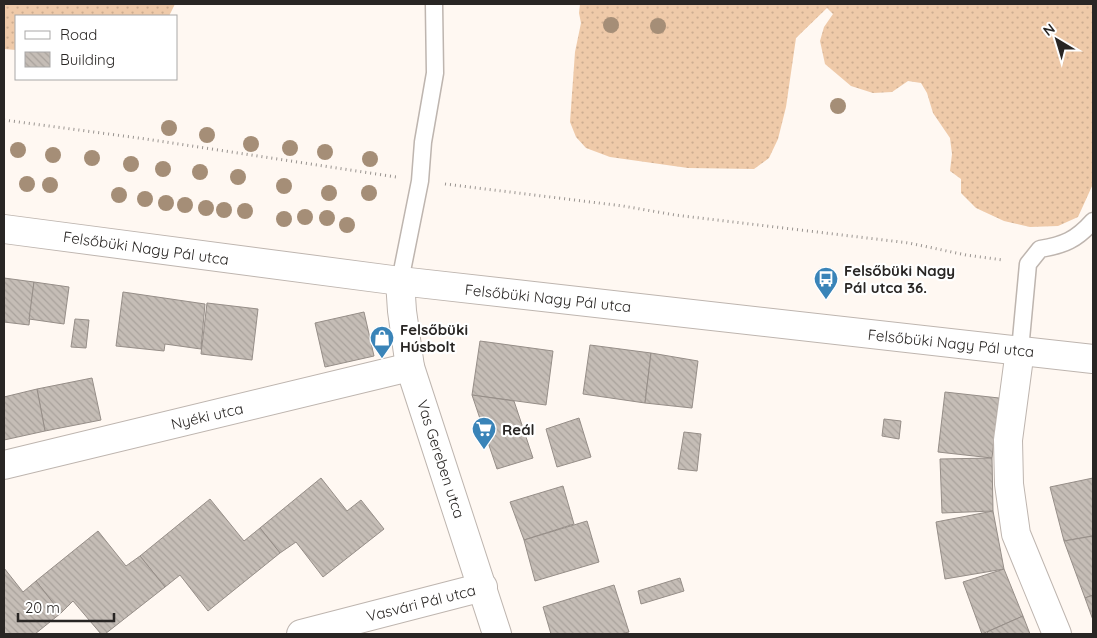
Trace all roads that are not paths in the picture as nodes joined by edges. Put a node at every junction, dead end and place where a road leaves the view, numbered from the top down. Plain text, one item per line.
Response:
1 (434, 4) edge
2 (1093, 222) edge
3 (4, 228) edge
4 (400, 281) junction
5 (1020, 350) junction
6 (1093, 360) edge
7 (410, 367) junction
8 (4, 465) edge
9 (482, 587) junction
10 (301, 634) edge
11 (497, 634) edge
12 (1057, 634) edge

1 - 4 lane
2 - 5 lane
3 - 4 street, Felsőbüki Nagy Pál utca
4 - 5 street, Felsőbüki Nagy Pál utca
4 - 7 street, Vas Gereben utca
5 - 6 street, Felsőbüki Nagy Pál utca
5 - 12 street
7 - 8 street, Nyéki utca
7 - 9 street, Vas Gereben utca
9 - 10 street, Vasvári Pál utca
9 - 11 street, Vas Gereben utca

